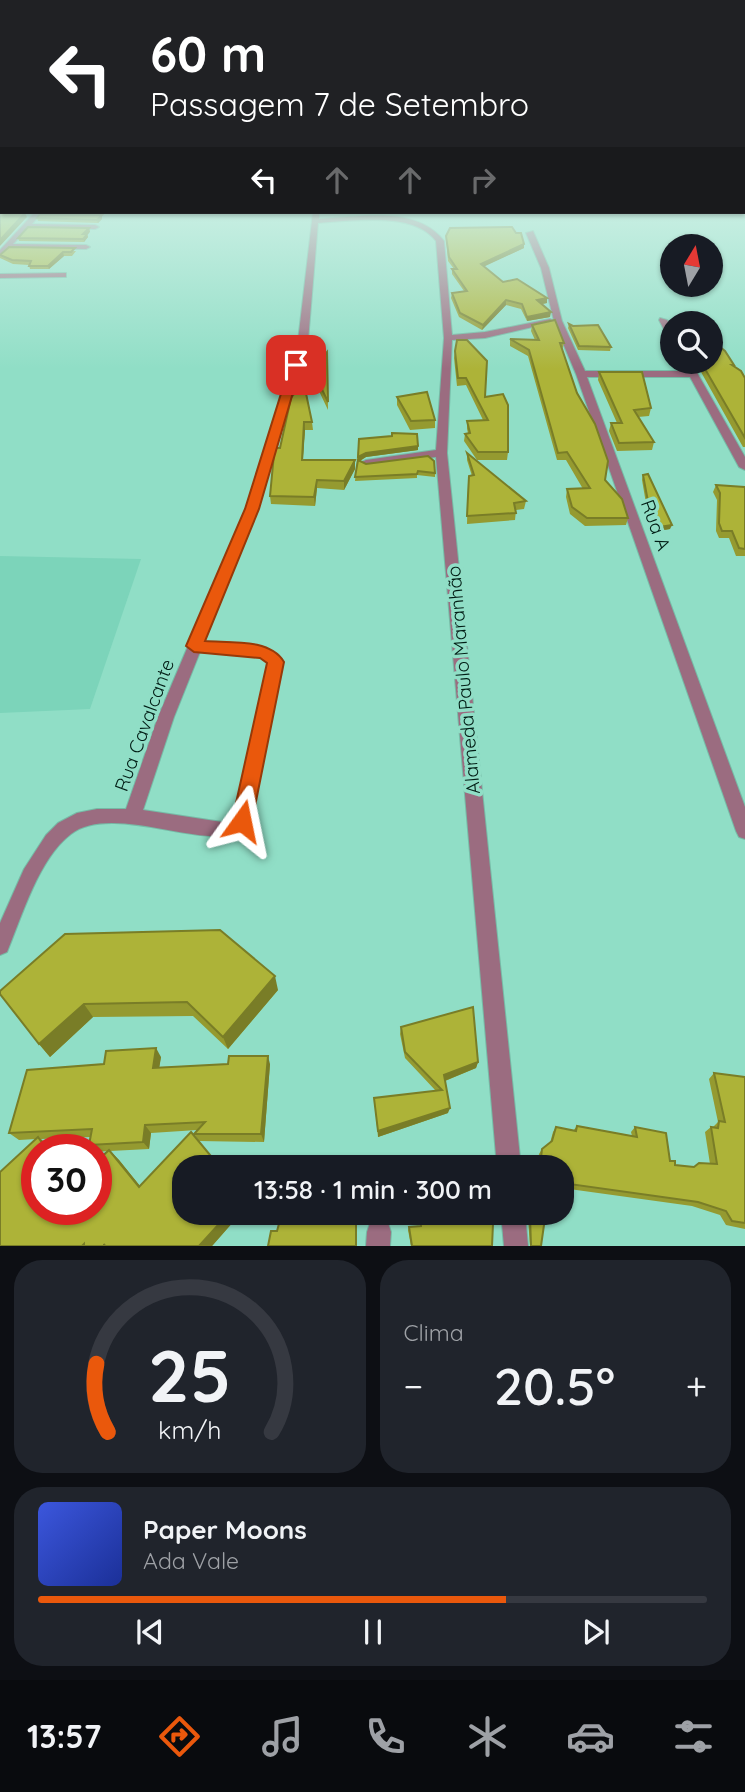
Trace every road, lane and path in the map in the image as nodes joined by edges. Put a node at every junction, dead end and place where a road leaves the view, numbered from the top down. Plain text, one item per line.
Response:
1 (312, 252) edge
2 (440, 252) edge
3 (538, 252) edge
4 (63, 275) dead end
5 (0, 276) edge
6 (558, 321) junction
7 (448, 338) junction
8 (581, 374) junction
9 (660, 374) edge
10 (693, 374) edge
11 (441, 453) junction
12 (366, 463) edge
13 (745, 467) edge
14 (194, 646) junction
15 (132, 816) junction
16 (745, 831) edge
17 (0, 945) edge
18 (508, 1155) edge
19 (514, 1225) edge
20 (516, 1246) edge

1 - 14 street, Rua Cavalcante
2 - 7 street, Alameda Paulo Maranhão
3 - 6 street, Rua A
4 - 5 street
6 - 7 street
6 - 8 street, Rua A
7 - 11 street, Alameda Paulo Maranhão
8 - 9 street
8 - 16 street, Rua A
10 - 13 street
11 - 12 street
11 - 18 street, Alameda Paulo Maranhão
14 - 15 street, Rua Cavalcante
14 - 15 street
15 - 17 street, Rua Cavalcante
19 - 20 street

